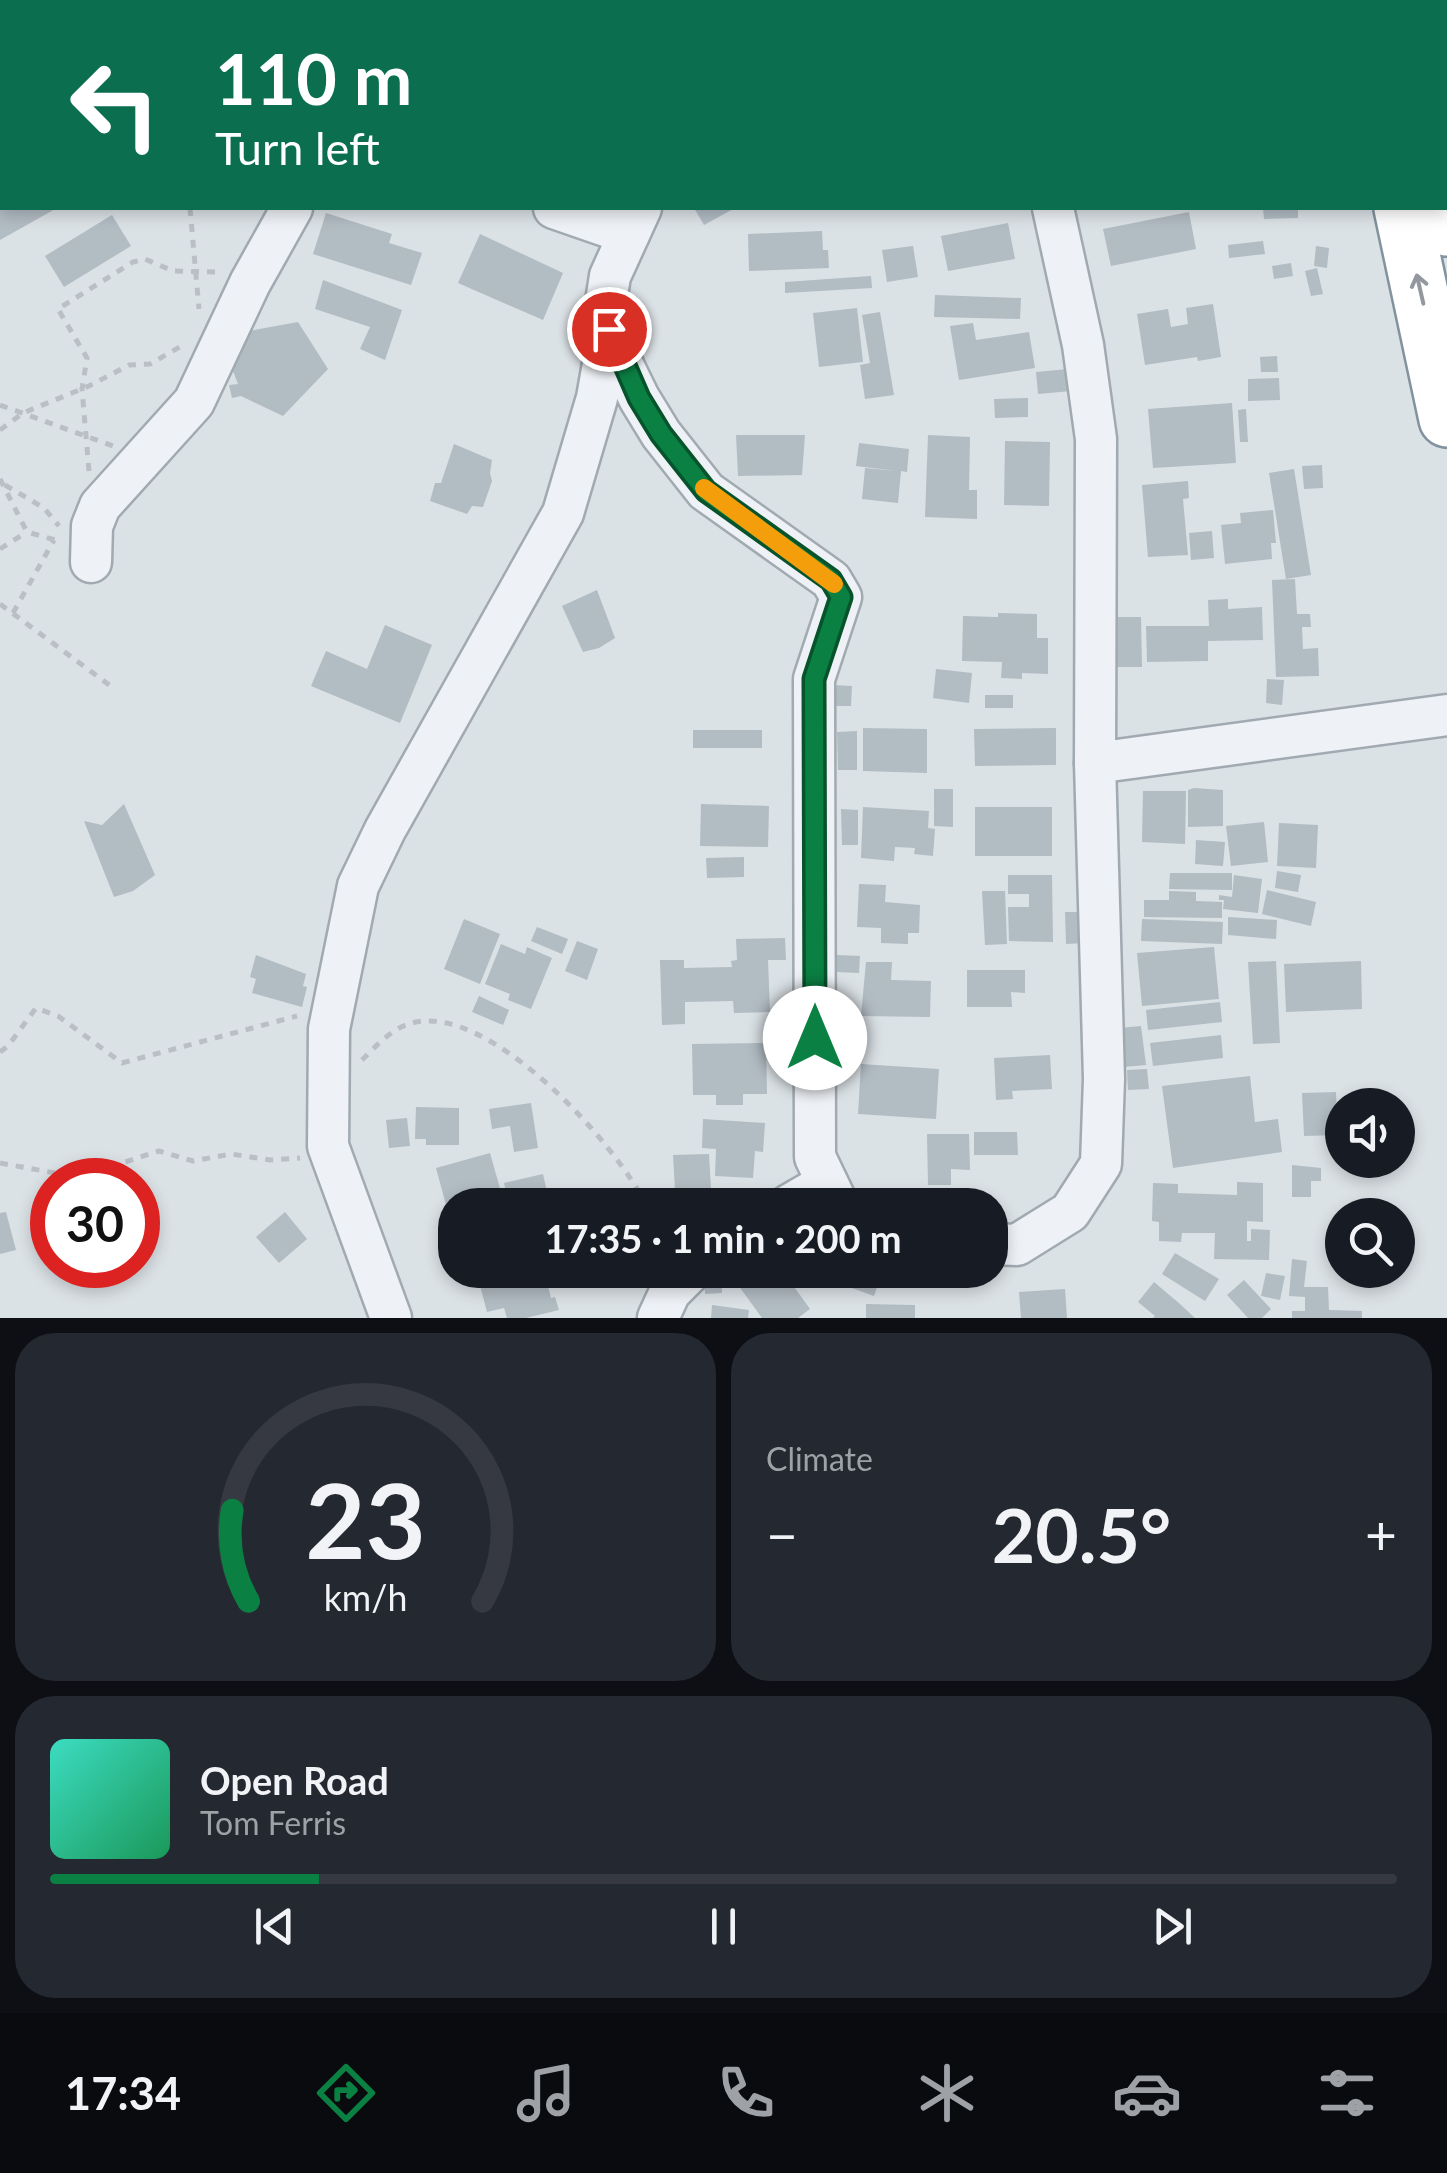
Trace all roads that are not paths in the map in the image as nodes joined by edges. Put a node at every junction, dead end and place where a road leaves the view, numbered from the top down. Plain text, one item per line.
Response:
1 (291, 210) edge
2 (566, 210) edge
3 (1052, 210) edge
4 (1402, 210) edge
5 (635, 221) edge
6 (609, 329) junction
7 (1447, 419) edge
8 (79, 542) road end
9 (1447, 715) edge
10 (1096, 763) junction
11 (829, 1188) edge
12 (1008, 1245) edge
13 (674, 1288) edge
14 (391, 1318) edge
15 (658, 1318) edge

1 - 8 street
2 - 5 street
3 - 10 street
7 -> 4 highway
5 - 6 street
6 - 11 street
6 - 14 street
9 - 10 street
10 - 12 street
13 - 15 street

